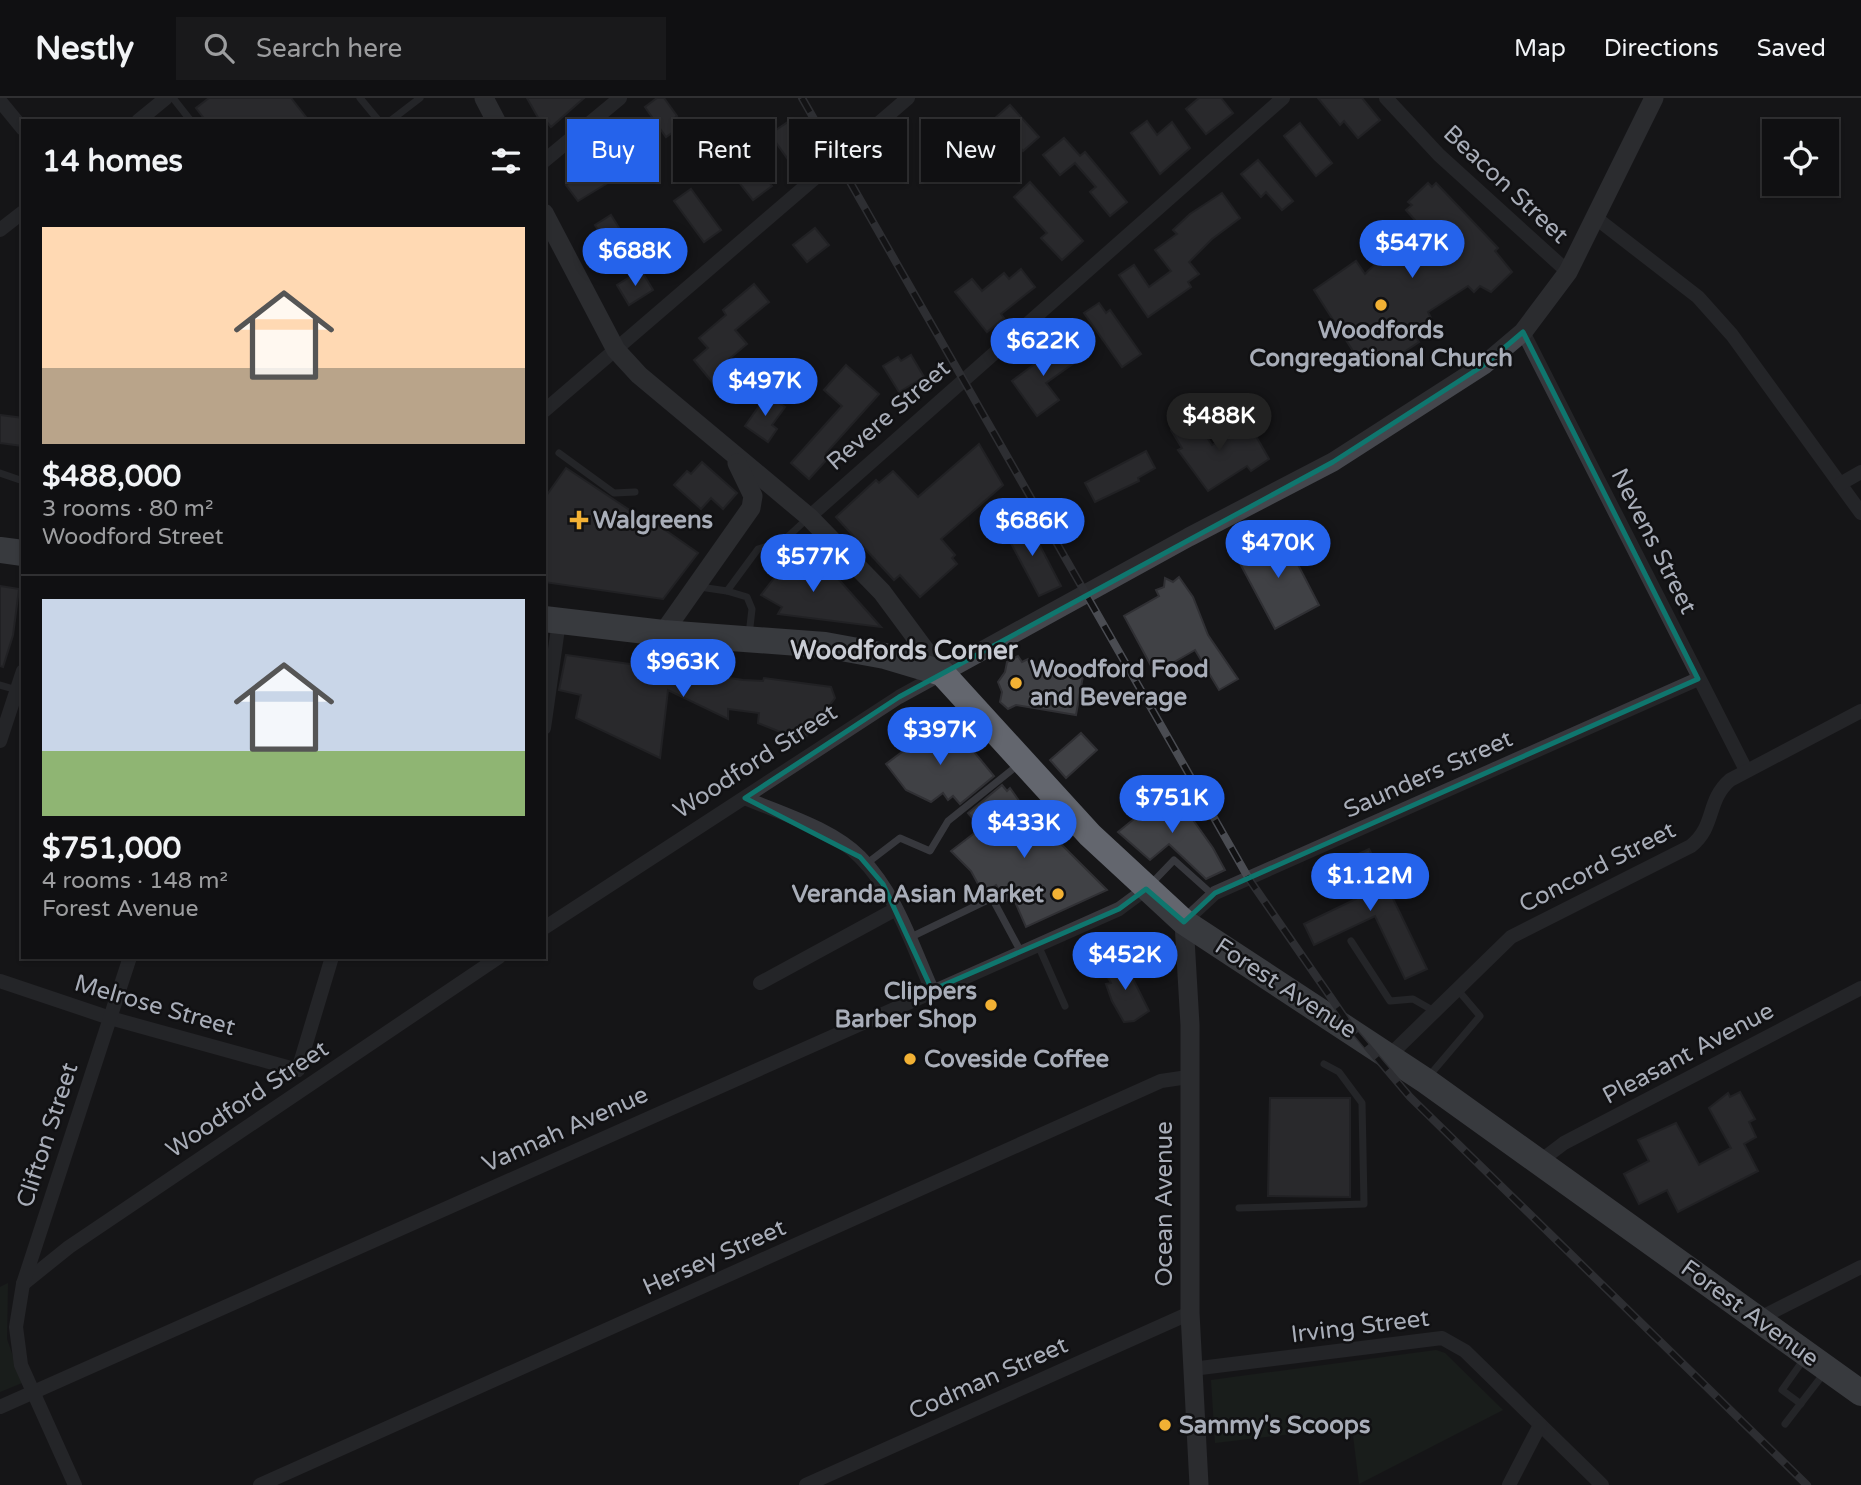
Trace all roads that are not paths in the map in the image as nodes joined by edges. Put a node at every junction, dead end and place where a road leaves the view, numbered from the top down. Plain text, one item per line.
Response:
1 (166, 98) edge
2 (173, 98) edge
3 (360, 98) edge
4 (421, 98) edge
5 (484, 98) edge
6 (620, 98) edge
7 (908, 98) edge
8 (1283, 98) edge
9 (1386, 98) edge
10 (1654, 98) edge
11 (0, 101) edge
12 (140, 119) edge
13 (189, 119) edge
14 (377, 119) edge
15 (393, 119) edge
16 (495, 119) edge
17 (21, 127) edge
18 (546, 159) edge
19 (21, 214) edge
20 (546, 217) edge
21 (1596, 218) junction
22 (0, 230) edge
23 (1568, 272) junction
24 (1523, 332) junction
25 (617, 350) junction
26 (546, 409) edge
27 (729, 450) junction
28 (559, 453) dead end
29 (1861, 472) edge
30 (0, 473) edge
31 (21, 480) edge
32 (1840, 484) junction
33 (635, 492) dead end
34 (794, 503) junction
35 (751, 508) junction
36 (1861, 513) edge
37 (809, 517) junction
38 (0, 550) edge
39 (21, 553) edge
40 (694, 587) junction
41 (727, 590) junction
42 (552, 620) edge
43 (663, 633) junction
44 (748, 638) junction
45 (942, 673) junction
46 (21, 677) edge
47 (1698, 679) junction
48 (0, 685) edge
49 (17, 690) junction
50 (546, 701) edge
51 (1861, 711) edge
52 (0, 741) edge
53 (1021, 762) junction
54 (1746, 770) junction
55 (745, 798) junction
56 (866, 864) junction
57 (1146, 889) junction
58 (1213, 895) junction
59 (896, 909) junction
60 (1184, 922) junction
61 (546, 927) edge
62 (909, 938) junction
63 (1351, 941) dead end
64 (1037, 944) junction
65 (1021, 951) junction
66 (129, 959) edge
67 (331, 959) edge
68 (496, 959) edge
69 (0, 981) edge
70 (760, 983) dead end
71 (1861, 988) edge
72 (1456, 989) junction
73 (932, 990) junction
74 (1065, 1006) dead end
75 (1434, 1010) junction
76 (110, 1018) junction
77 (1389, 1056) junction
78 (1324, 1064) dead end
79 (298, 1070) junction
80 (1188, 1077) junction
81 (1426, 1081) junction
82 (311, 1087) junction
83 (1539, 1162) junction
84 (1239, 1208) dead end
85 (1861, 1267) edge
86 (23, 1284) junction
87 (1189, 1313) junction
88 (1759, 1318) junction
89 (1817, 1362) junction
90 (1192, 1369) junction
91 (33, 1392) junction
92 (1861, 1393) edge
93 (1801, 1404) junction
94 (0, 1407) edge
95 (1785, 1424) dead end
96 (1540, 1425) junction
97 (75, 1485) edge
98 (260, 1485) edge
99 (806, 1485) edge
100 (1199, 1485) edge
101 (1509, 1485) edge
102 (1602, 1485) edge

1 - 12 street
2 - 13 lane
3 - 14 lane
4 - 15 lane
5 - 16 main road
6 - 18 street
7 - 25 street
8 - 37 street, Revere Street
9 - 23 street, Beacon Street
10 - 21 main road, Woodford Street
11 - 17 street
19 - 22 street
20 - 25 main road
21 - 23 main road, Woodford Street
21 - 32 street
23 - 24 main road, Woodford Street
24 - 45 main road, Woodford Street
24 - 47 street, Nevens Street
25 - 26 street
25 - 27 main road
27 - 34 main road
27 - 35 main road
28 - 33 lane
29 - 32 street
30 - 31 lane
32 - 36 street
34 - 35 main road
34 - 37 main road
35 - 40 main road
37 - 41 lane
37 - 45 main road
38 - 39 highway
40 - 41 lane
40 - 43 main road
41 - 44 lane
42 - 43 highway
42 - 50 street
43 - 44 highway
44 - 45 highway
45 - 53 highway, Forest Avenue
45 - 55 street, Woodford Street
46 - 49 street
47 - 54 street, Nevens Street
47 - 58 street, Saunders Street
48 - 49 lane
49 - 52 street
51 - 54 street, Concord Street
53 - 56 lane
53 - 57 highway, Forest Avenue
54 - 72 street, Concord Street
55 - 56 street
55 - 61 street, Woodford Street
56 - 59 street
57 - 58 lane
57 - 60 highway, Forest Avenue
57 - 64 street, Vannah Avenue
58 - 60 street, Saunders Street
59 - 62 street
59 - 70 street
60 - 77 highway, Forest Avenue
60 - 80 main road, Ocean Avenue
62 - 65 lane
62 - 73 street
63 - 75 lane
64 - 65 street, Vannah Avenue
64 - 74 lane
65 - 73 street, Vannah Avenue
66 - 76 street, Clifton Street
67 - 79 street
68 - 82 street, Woodford Street
69 - 76 street, Melrose Street
71 - 83 street, Pleasant Avenue
72 - 75 street, Concord Street
72 - 81 lane
73 - 91 street, Vannah Avenue
75 - 77 street, Concord Street
76 - 79 street, Melrose Street
76 - 86 street, Clifton Street
77 - 81 highway, Forest Avenue
78 - 84 lane
79 - 82 street
80 - 87 main road, Ocean Avenue
80 - 98 street, Hersey Street
81 - 83 highway, Forest Avenue
82 - 86 street, Woodford Street
83 - 88 highway, Forest Avenue
85 - 88 street
86 - 91 street, Clifton Street
87 - 90 main road, Ocean Avenue
87 - 99 street, Codman Street
88 - 89 highway, Forest Avenue
89 - 92 highway, Forest Avenue
89 - 93 lane
89 - 93 lane
90 - 96 street, Irving Street
90 - 100 main road, Ocean Avenue
91 - 94 street, Vannah Avenue
91 - 97 street, Clifton Street
93 - 95 lane
96 - 101 street
96 - 102 street, Irving Street

